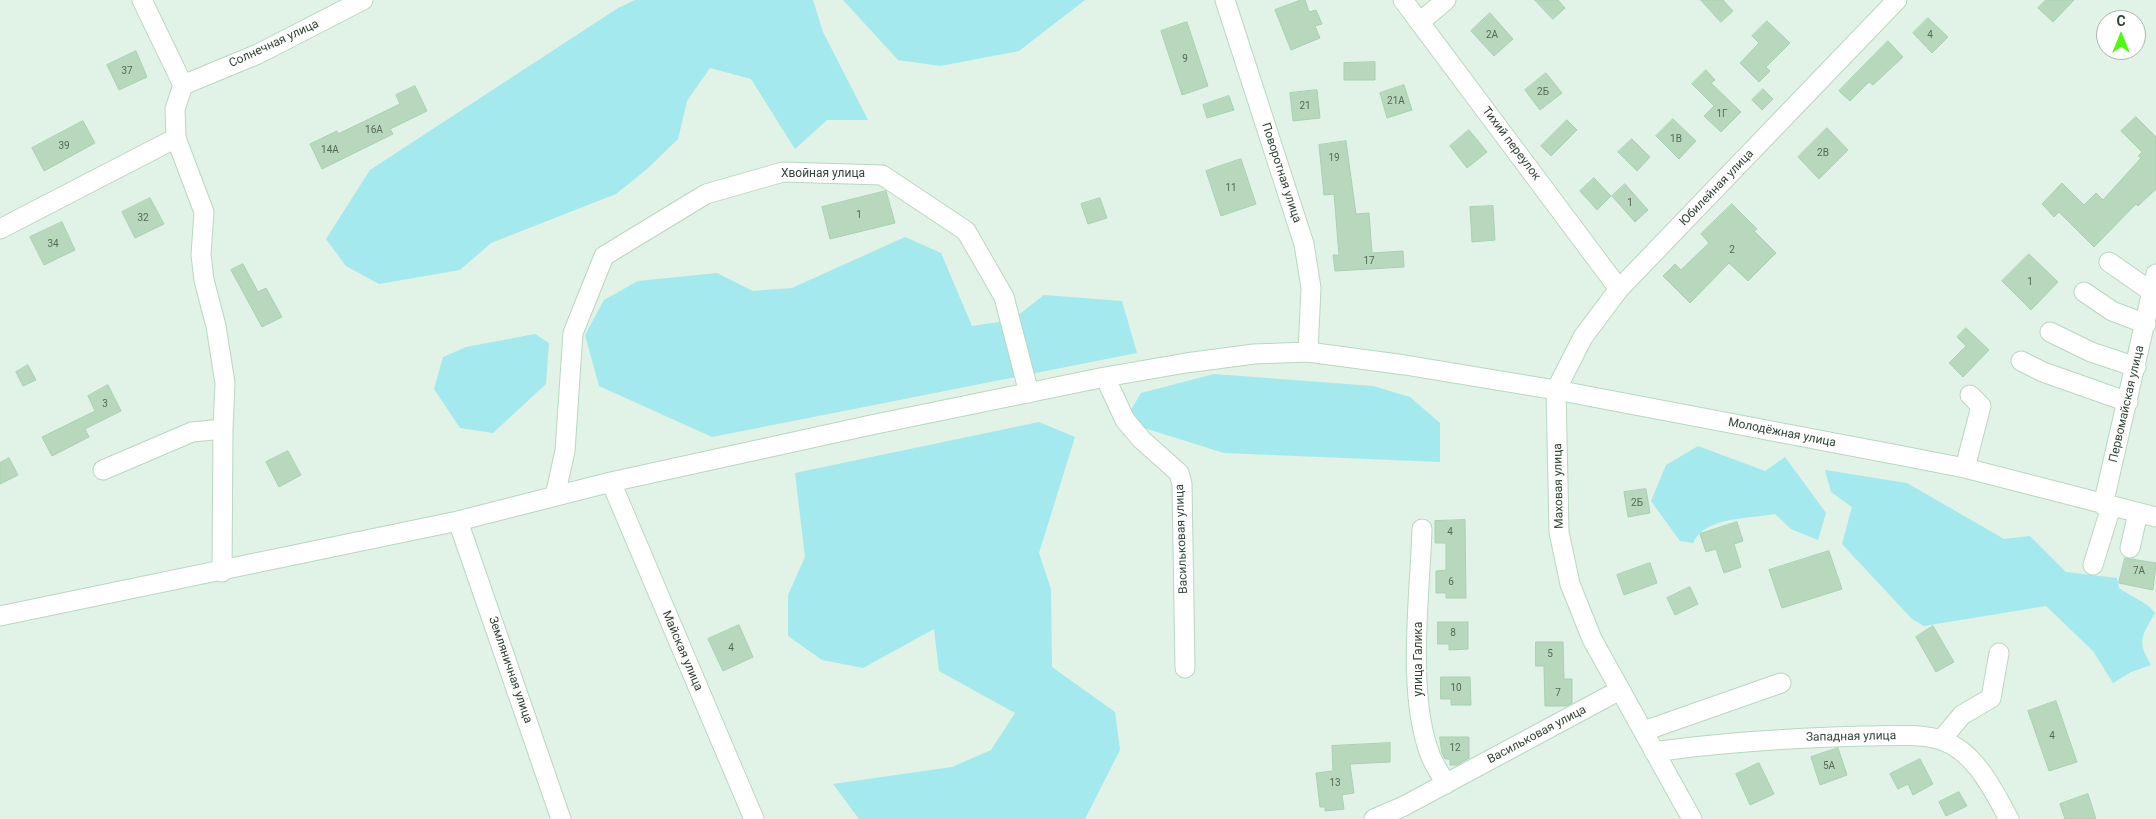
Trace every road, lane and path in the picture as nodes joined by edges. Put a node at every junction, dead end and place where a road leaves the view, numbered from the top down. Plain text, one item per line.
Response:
1 (142, 0) edge
2 (363, 0) edge
3 (1225, 0) edge
4 (1403, 0) edge
5 (1446, 0) edge
6 (1897, 0) edge
7 (1420, 22) junction
8 (183, 85) junction
9 (176, 138) junction
10 (0, 229) edge
11 (2109, 262) dead end
12 (2156, 274) edge
13 (1619, 289) junction
14 (2084, 292) dead end
15 (2152, 292) junction
16 (2146, 324) junction
17 (2050, 332) dead end
18 (1308, 352) junction
19 (2021, 361) dead end
20 (2136, 367) junction
21 (1105, 377) junction
22 (1556, 390) junction
23 (1030, 393) junction
24 (1970, 395) dead end
25 (2128, 402) junction
26 (223, 429) junction
27 (1965, 468) junction
28 (103, 470) dead end
29 (611, 482) junction
30 (555, 496) junction
31 (2107, 506) junction
32 (2147, 515) edge
33 (458, 521) junction
34 (1422, 529) dead end
35 (2130, 548) dead end
36 (2093, 565) dead end
37 (222, 572) junction
38 (0, 616) edge
39 (1999, 653) dead end
40 (1186, 668) dead end
41 (1781, 683) dead end
42 (1620, 690) junction
43 (1644, 731) junction
44 (1941, 740) junction
45 (1654, 752) junction
46 (1446, 784) junction
47 (1407, 813) edge
48 (561, 819) edge
49 (754, 819) edge
50 (1374, 819) edge
51 (1692, 819) edge
52 (2009, 819) edge

1 - 8 street
2 - 8 street, Солнечная улица
3 - 18 street, Поворотная улица
4 - 7 street, Тихий переулок
5 - 7 street
6 - 13 street, Юбилейная улица
7 - 13 street, Тихий переулок
8 - 9 street
9 - 10 street
9 - 26 street
11 - 15 street
12 - 15 street, Первомайская улица
13 - 22 street, Юбилейная улица
14 - 16 street
15 - 16 street, Первомайская улица
16 - 20 street, Первомайская улица
17 - 20 street
18 - 21 street, Молодёжная улица
18 - 22 street, Молодёжная улица
19 - 25 street
20 - 25 street, Первомайская улица
21 - 23 street, Молодёжная улица
21 - 40 street, Васильковая улица
22 - 27 street, Молодёжная улица
22 - 42 street, Маховая улица
23 - 29 street, Молодёжная улица
23 - 30 street, Хвойная улица
24 - 27 street
25 - 31 street, Первомайская улица
26 - 28 street
26 - 37 street
27 - 31 street, Молодёжная улица
29 - 30 street, Молодёжная улица
29 - 49 street, Майская улица
30 - 33 street, Молодёжная улица
31 - 32 street, Молодёжная улица
31 - 36 street, Первомайская улица
32 - 35 street
33 - 37 street, Молодёжная улица
33 - 48 street, Земляничная улица
34 - 46 street, улица Галика
37 - 38 street, Молодёжная улица
39 - 44 street
41 - 43 street
42 - 43 street
42 - 46 street, Васильковая улица
43 - 45 street
44 - 45 street, Западная улица
44 - 52 street, Западная улица
45 - 51 street
46 - 47 street, Васильковая улица
47 - 50 street, Васильковая улица

